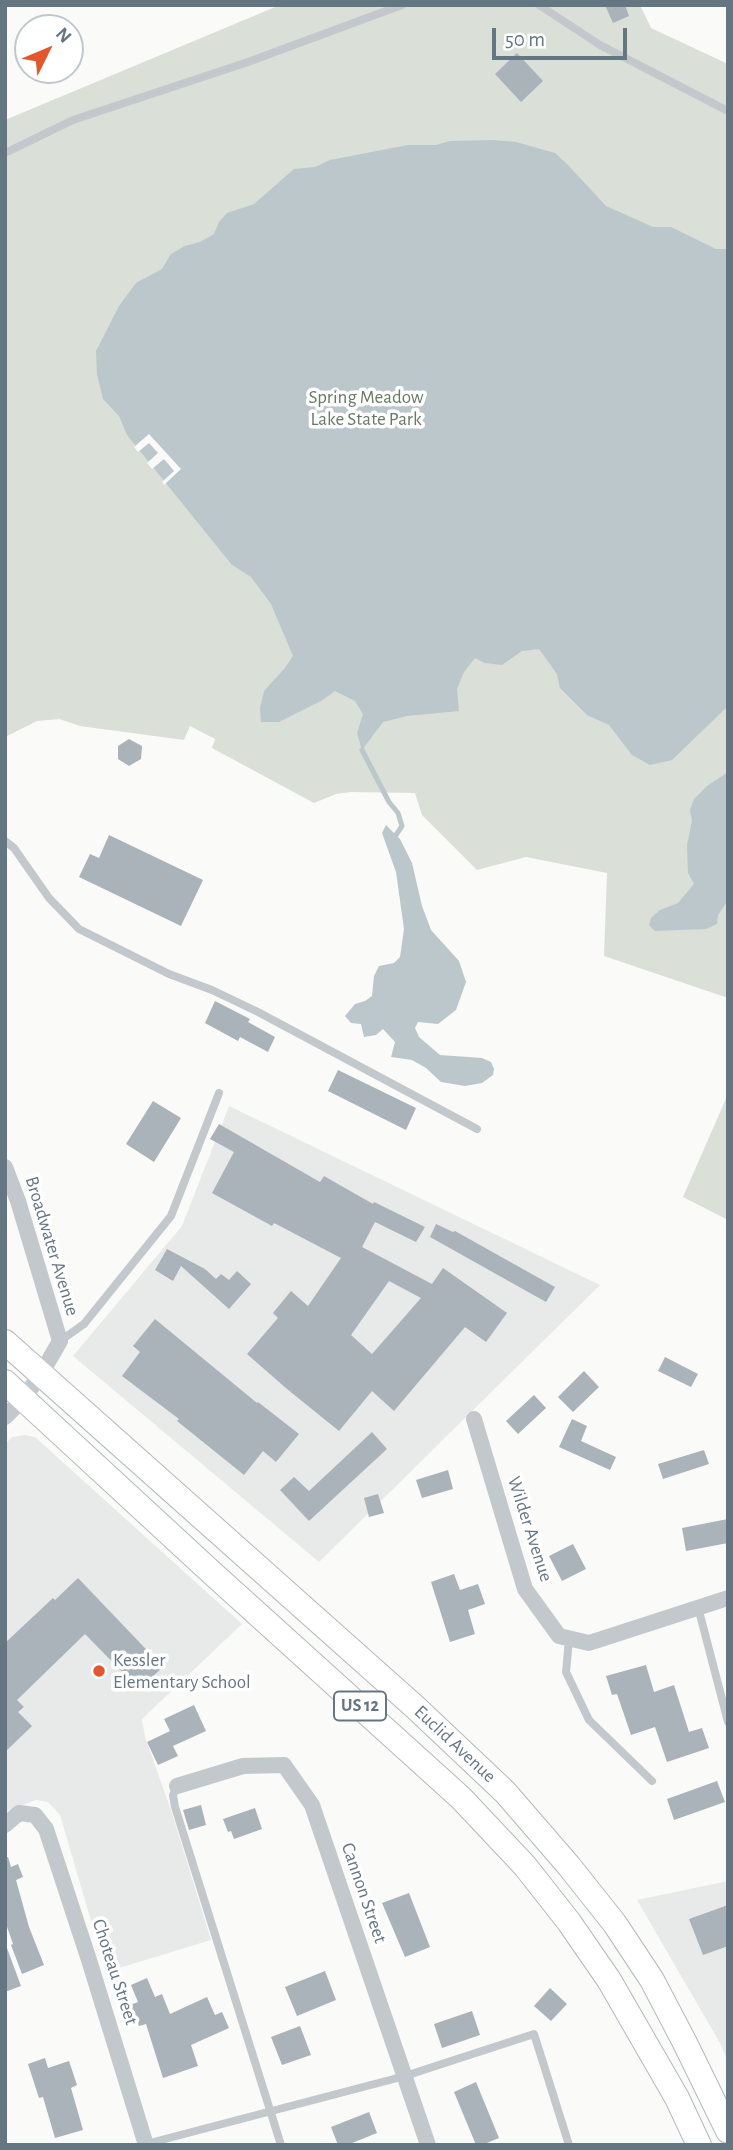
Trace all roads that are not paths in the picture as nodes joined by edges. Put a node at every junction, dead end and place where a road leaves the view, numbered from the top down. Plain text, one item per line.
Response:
1 (402, 5) edge
2 (539, 5) edge
3 (728, 111) edge
4 (5, 153) edge
5 (5, 841) edge
6 (219, 1093) dead end
7 (477, 1129) dead end
8 (5, 1167) edge
9 (60, 1340) junction
10 (5, 1342) edge
11 (41, 1374) junction
12 (14, 1390) edge
13 (5, 1416) edge
14 (474, 1419) dead end
15 (728, 1598) edge
16 (698, 1607) junction
17 (569, 1639) junction
18 (415, 1707) junction
19 (728, 1722) edge
20 (392, 1735) junction
21 (652, 1780) dead end
22 (177, 1786) joint
23 (5, 1825) edge
24 (405, 2076) junction
25 (270, 2110) junction
26 (728, 2131) edge
27 (146, 2145) edge
28 (281, 2145) edge
29 (428, 2145) edge
30 (569, 2145) edge
31 (699, 2145) edge

1 - 4 lane
2 - 3 lane
5 - 7 lane
6 - 9 lane
8 - 9 street, Broadwater Avenue
9 - 11 street, Broadwater Avenue
10 - 11 highway, Euclid Avenue / US 12
11 - 12 street, Broadwater Avenue
11 - 18 highway, Euclid Avenue / US 12
12 - 13 street, Broadwater Avenue
12 - 20 highway, Euclid Avenue / US 12
14 - 17 street, Wilder Avenue
15 - 16 street
16 - 17 street
16 - 19 lane
17 - 21 lane
18 - 20 highway
18 - 26 highway, Euclid Avenue / US 12
20 - 31 highway, Euclid Avenue / US 12
22 - 24 street, Cannon Street
22 - 25 lane
23 - 27 street, Choteau Street
24 - 25 lane
24 - 29 street, Cannon Street
24 - 30 lane
25 - 27 lane
25 - 28 lane

